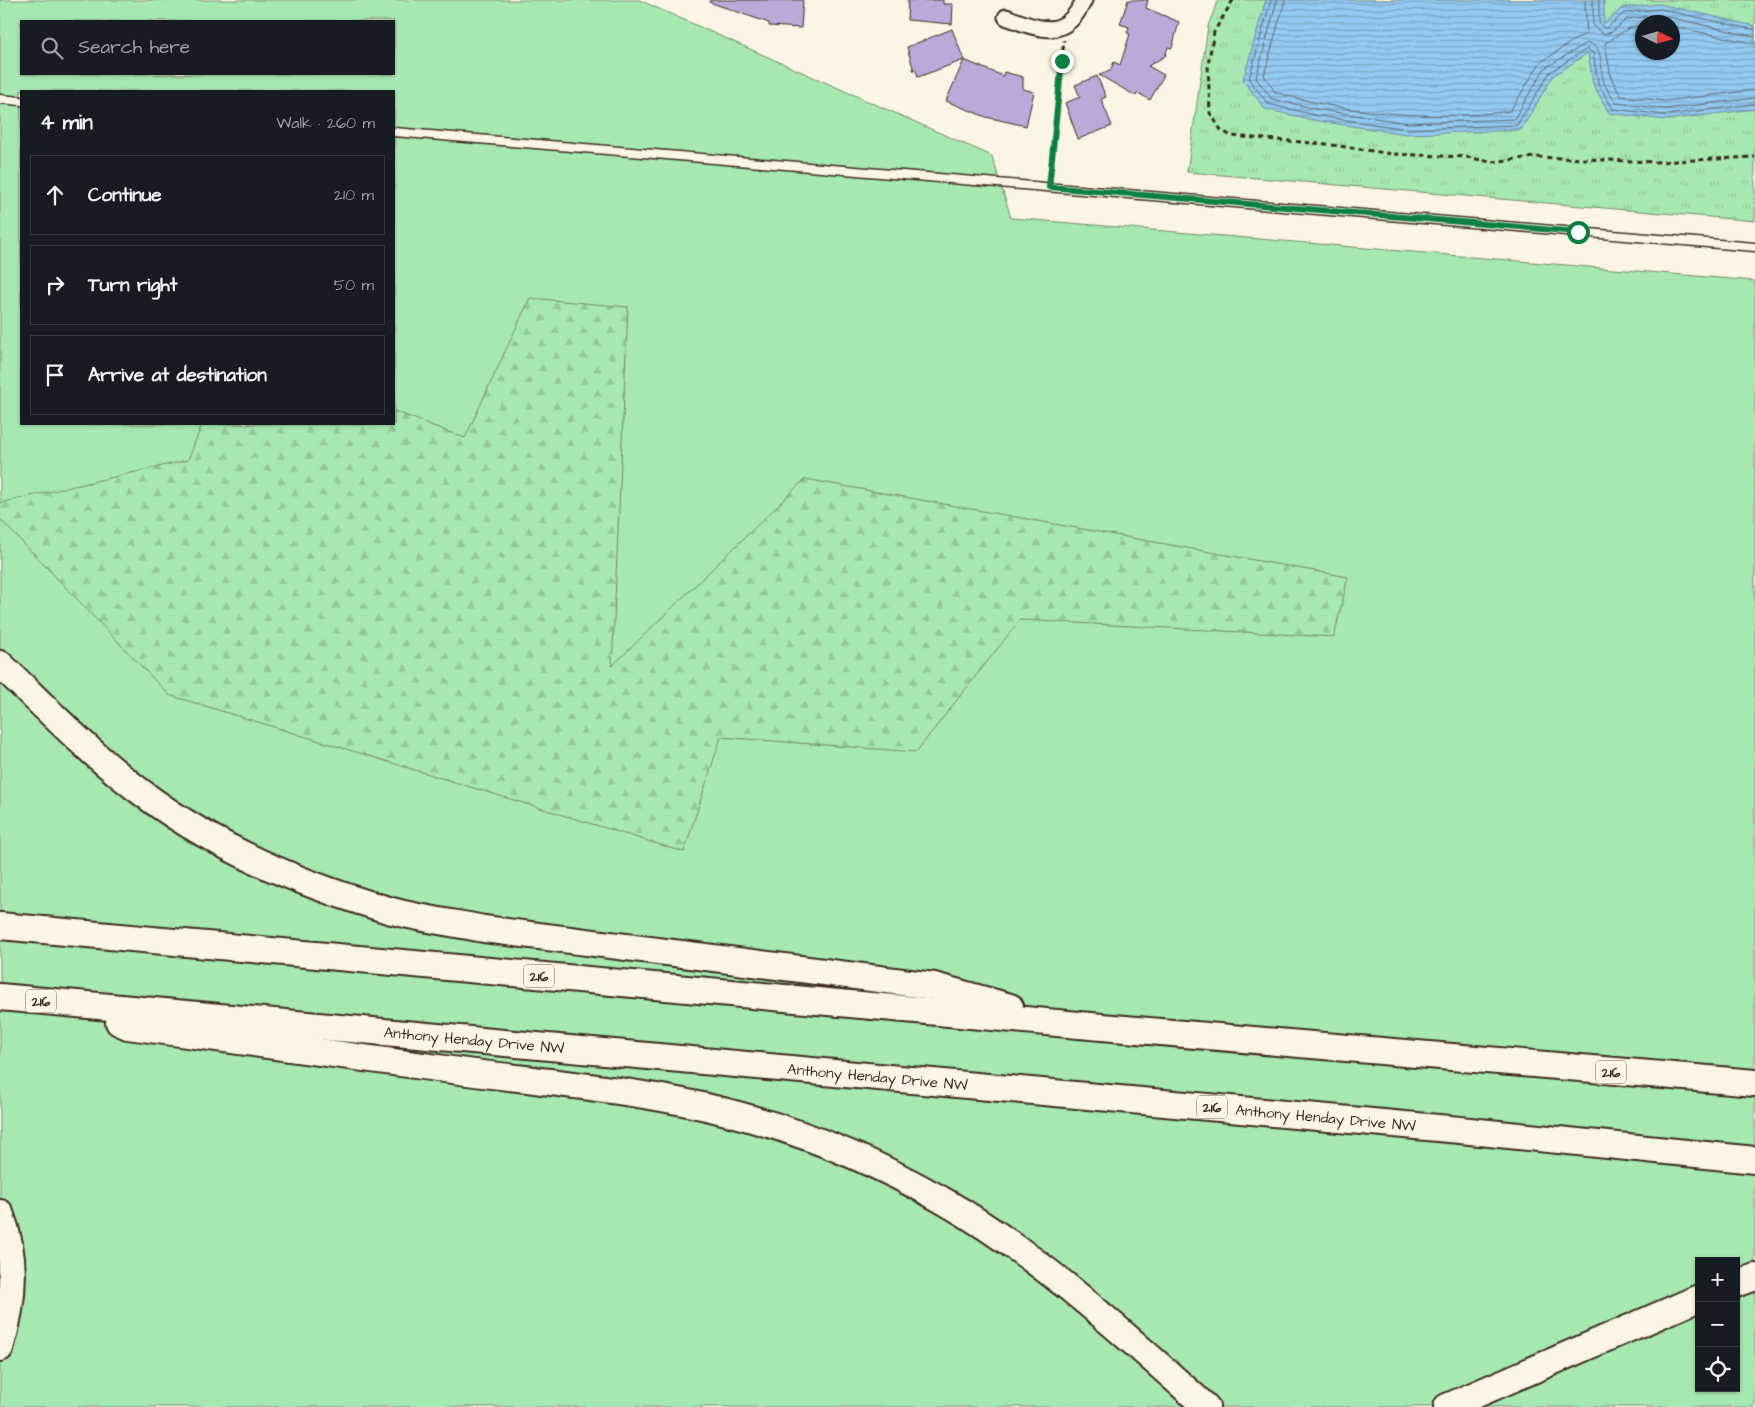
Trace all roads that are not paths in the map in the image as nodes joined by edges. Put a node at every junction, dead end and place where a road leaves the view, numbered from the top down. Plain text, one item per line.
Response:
1 (1084, 0) edge
2 (1006, 17) dead end
3 (0, 99) edge
4 (20, 101) edge
5 (395, 132) edge
6 (1755, 247) edge
7 (0, 664) edge
8 (0, 926) edge
9 (0, 997) edge
10 (83, 1004) junction
11 (1079, 1025) junction
12 (1755, 1083) edge
13 (1755, 1160) edge
14 (0, 1213) edge
15 (1755, 1276) edge
16 (1740, 1282) edge
17 (1695, 1300) edge
18 (0, 1348) edge
19 (1206, 1407) edge
20 (1447, 1407) edge

1 - 2 street
3 - 4 lane
5 - 6 lane
7 - 11 highway
8 - 11 highway, 216
9 - 10 highway, Anthony Henday Drive NW / 216
10 - 13 highway, Anthony Henday Drive NW / 216
10 - 19 highway
11 - 12 highway, 216
14 - 18 highway
15 - 16 highway
17 - 20 highway

